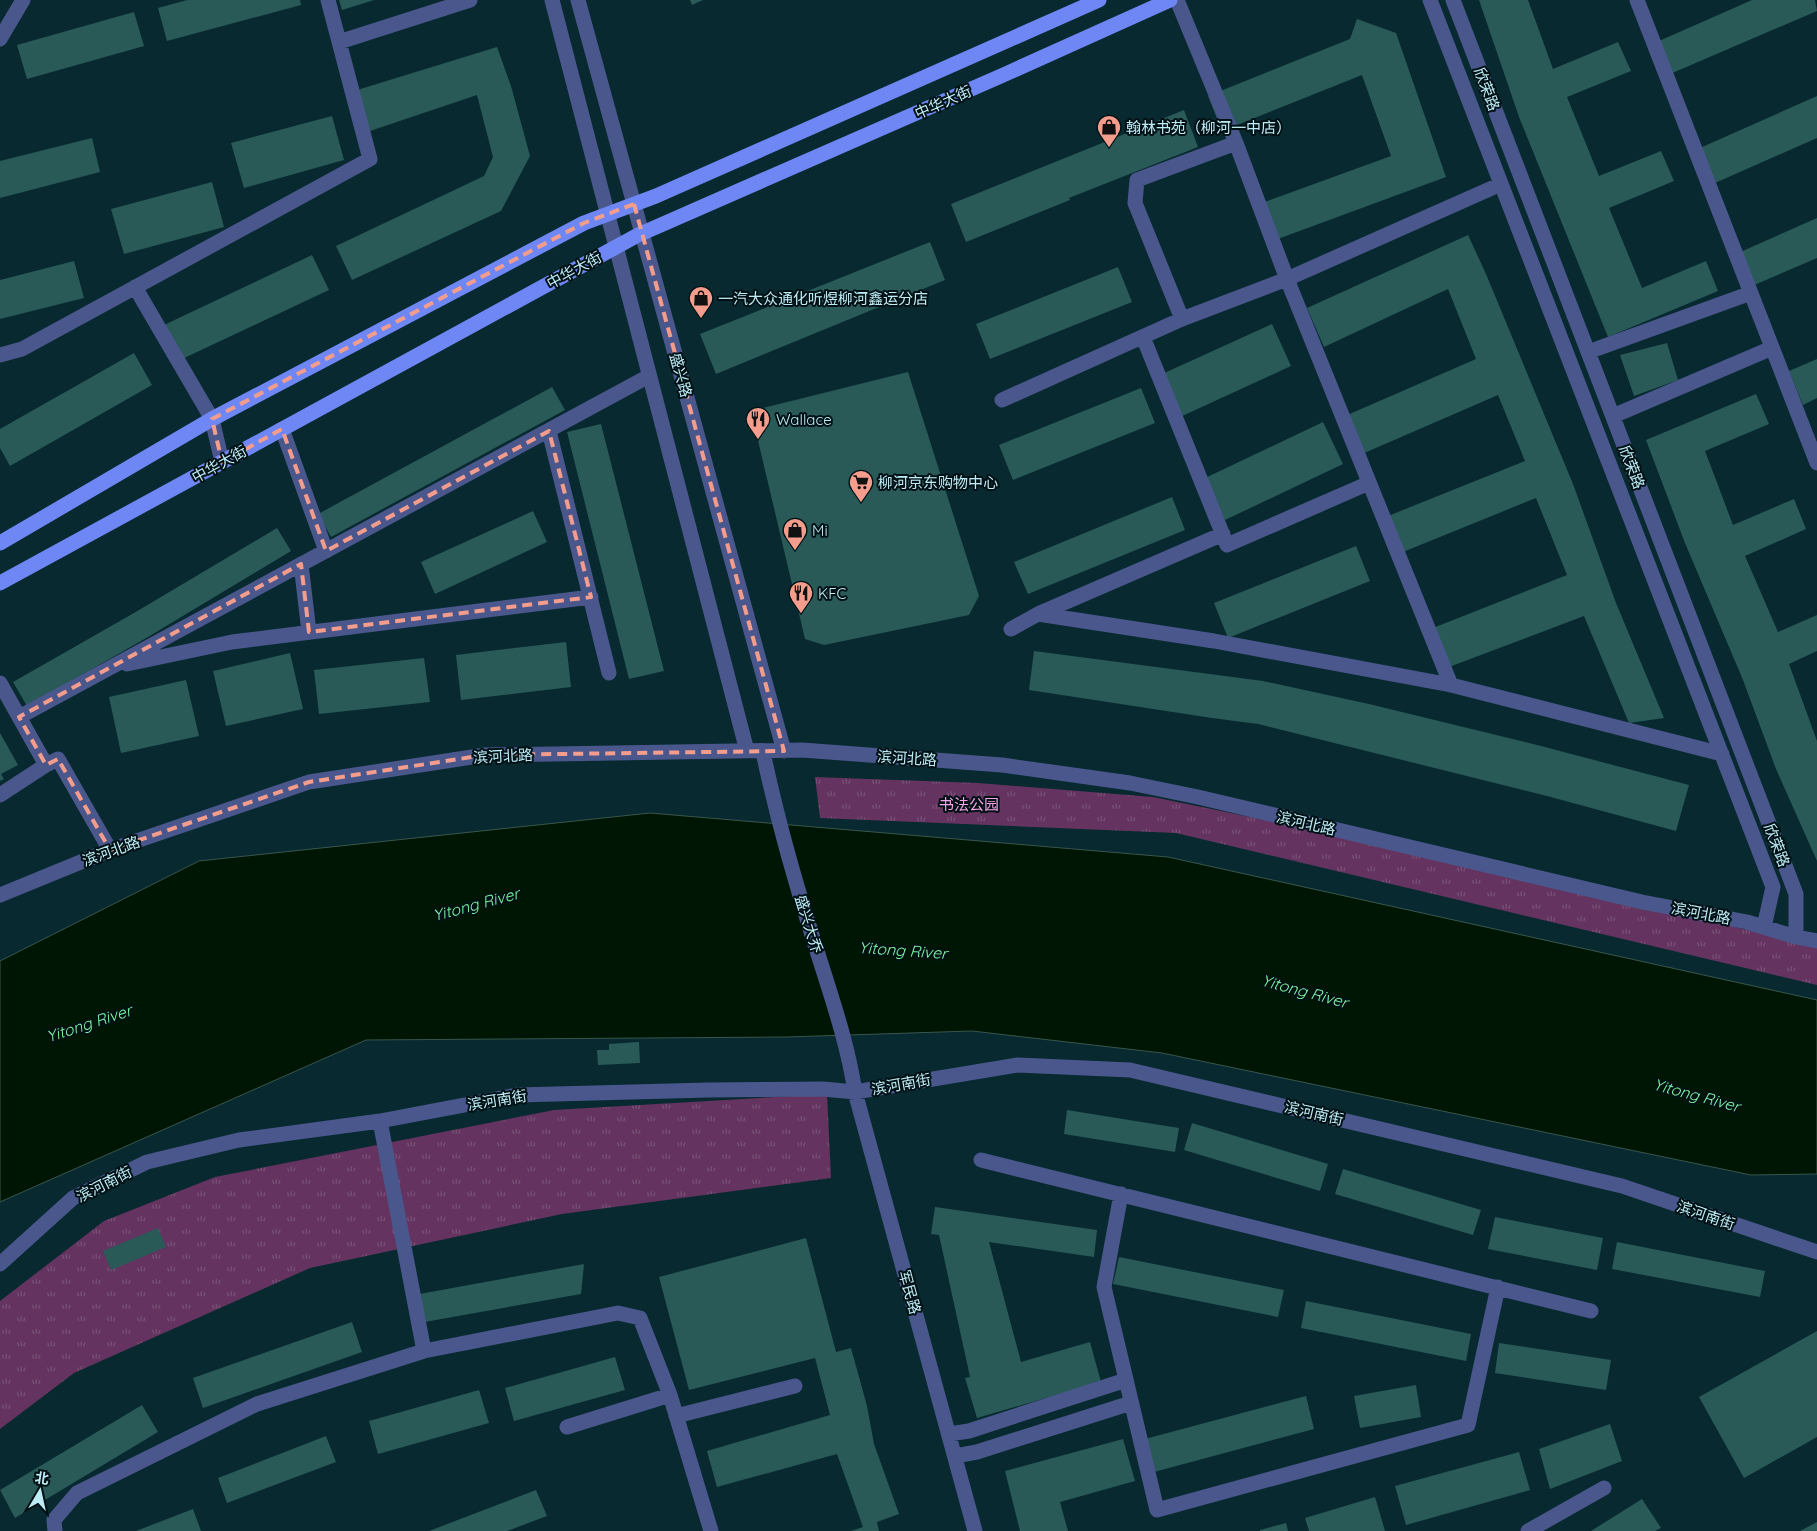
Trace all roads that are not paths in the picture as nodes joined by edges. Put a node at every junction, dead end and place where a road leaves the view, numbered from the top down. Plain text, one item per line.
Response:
1 (23, 0) edge
2 (328, 0) edge
3 (470, 0) edge
4 (552, 0) edge
5 (578, 0) edge
6 (1099, 0) edge
7 (1170, 0) edge
8 (1177, 0) edge
9 (1430, 0) edge
10 (1453, 0) edge
11 (1637, 0) edge
12 (0, 39) edge
13 (339, 42) junction
14 (1236, 143) junction
15 (1501, 184) junction
16 (634, 204) junction
17 (608, 214) junction
18 (642, 233) junction
19 (616, 247) junction
20 (1287, 280) junction
21 (135, 287) junction
22 (1751, 293) junction
23 (1182, 319) junction
24 (1143, 337) junction
25 (1772, 348) junction
26 (1588, 352) junction
27 (0, 355) edge
28 (649, 376) junction
29 (1002, 400) dead end
30 (1613, 416) junction
31 (212, 419) junction
32 (282, 429) junction
33 (549, 431) junction
34 (222, 462) junction
35 (1817, 463) edge
36 (1369, 483) junction
37 (1223, 534) junction
38 (0, 543) edge
39 (326, 551) junction
40 (301, 564) junction
41 (0, 583) edge
42 (590, 597) junction
43 (1038, 614) junction
44 (1011, 629) dead end
45 (309, 632) junction
46 (111, 668) junction
47 (610, 673) dead end
48 (0, 683) edge
49 (1451, 685) junction
50 (19, 717) junction
51 (747, 751) junction
52 (784, 751) junction
53 (763, 752) junction
54 (1722, 754) junction
55 (46, 765) junction
56 (0, 795) edge
57 (110, 850) junction
58 (0, 895) edge
59 (1764, 927) junction
60 (1796, 937) junction
61 (1817, 941) edge
62 (848, 1052) joint
63 (855, 1092) junction
64 (380, 1121) junction
65 (981, 1160) dead end
66 (1121, 1194) junction
67 (1817, 1252) edge
68 (0, 1264) edge
69 (1498, 1288) junction
70 (1592, 1311) dead end
71 (424, 1351) junction
72 (1126, 1380) junction
73 (795, 1386) dead end
74 (670, 1395) junction
75 (1132, 1403) junction
76 (676, 1416) junction
77 (567, 1427) dead end
78 (949, 1434) junction
79 (955, 1456) junction
80 (1604, 1488) dead end
81 (55, 1531) edge
82 (712, 1531) edge
83 (975, 1531) edge
84 (1528, 1531) edge

1 - 12 street
2 - 13 street
3 - 13 street
4 - 17 street, 盛兴路
5 - 16 street, 盛兴路
6 - 16 main road, 中华大街
7 - 18 main road, 中华大街
8 - 14 street
9 - 15 street, 欣荣路
10 - 26 street, 欣荣路
11 - 22 street
13 - 21 street
14 - 20 street
14 - 23 street
15 - 20 street
15 - 54 street, 欣荣路
16 - 17 main road, 中华大街
16 - 18 street, 盛兴路
17 - 19 street, 盛兴路
17 - 31 main road, 中华大街
18 - 19 main road, 中华大街
18 - 52 street, 盛兴路
19 - 28 street, 盛兴路
19 - 32 main road, 中华大街
20 - 23 street
20 - 36 street
21 - 27 street
21 - 31 street
22 - 25 street
22 - 26 street
23 - 24 street
24 - 29 street
24 - 37 street
25 - 30 street
25 - 35 street
26 - 30 street, 欣荣路
28 - 33 street
28 - 51 street, 盛兴路
30 - 60 street, 欣荣路
31 - 34 street
31 - 38 main road, 中华大街
32 - 34 main road, 中华大街
32 - 39 street
33 - 39 street
33 - 42 street
34 - 41 main road, 中华大街
36 - 37 street
36 - 49 street
37 - 43 street
39 - 40 street
40 - 45 street
40 - 46 street
42 - 45 street
42 - 47 street
43 - 44 street
43 - 49 street
45 - 46 street
46 - 50 street
48 - 50 street
49 - 54 street
50 - 55 street
51 - 53 street, 滨河北路
51 - 57 street, 滨河北路
52 - 53 street, 滨河北路
52 - 59 street, 滨河北路
53 - 62 street, 盛兴大乔
54 - 59 street, 欣荣路
55 - 56 street
55 - 57 street
57 - 58 street, 滨河北路
59 - 60 street, 滨河北路
60 - 61 street, 滨河北路
62 - 63 street, 军民路
63 - 64 street, 滨河南街
63 - 67 street, 滨河南街
63 - 78 street, 军民路
64 - 68 street, 滨河南街
64 - 71 street
65 - 66 street
66 - 69 street
66 - 72 street
69 - 70 street
69 - 75 street
71 - 74 street
71 - 81 street
72 - 75 street
72 - 78 street
73 - 76 street
74 - 76 street
74 - 77 street
75 - 79 street
76 - 82 street
78 - 79 street, 军民路
79 - 83 street, 军民路
80 - 84 street

